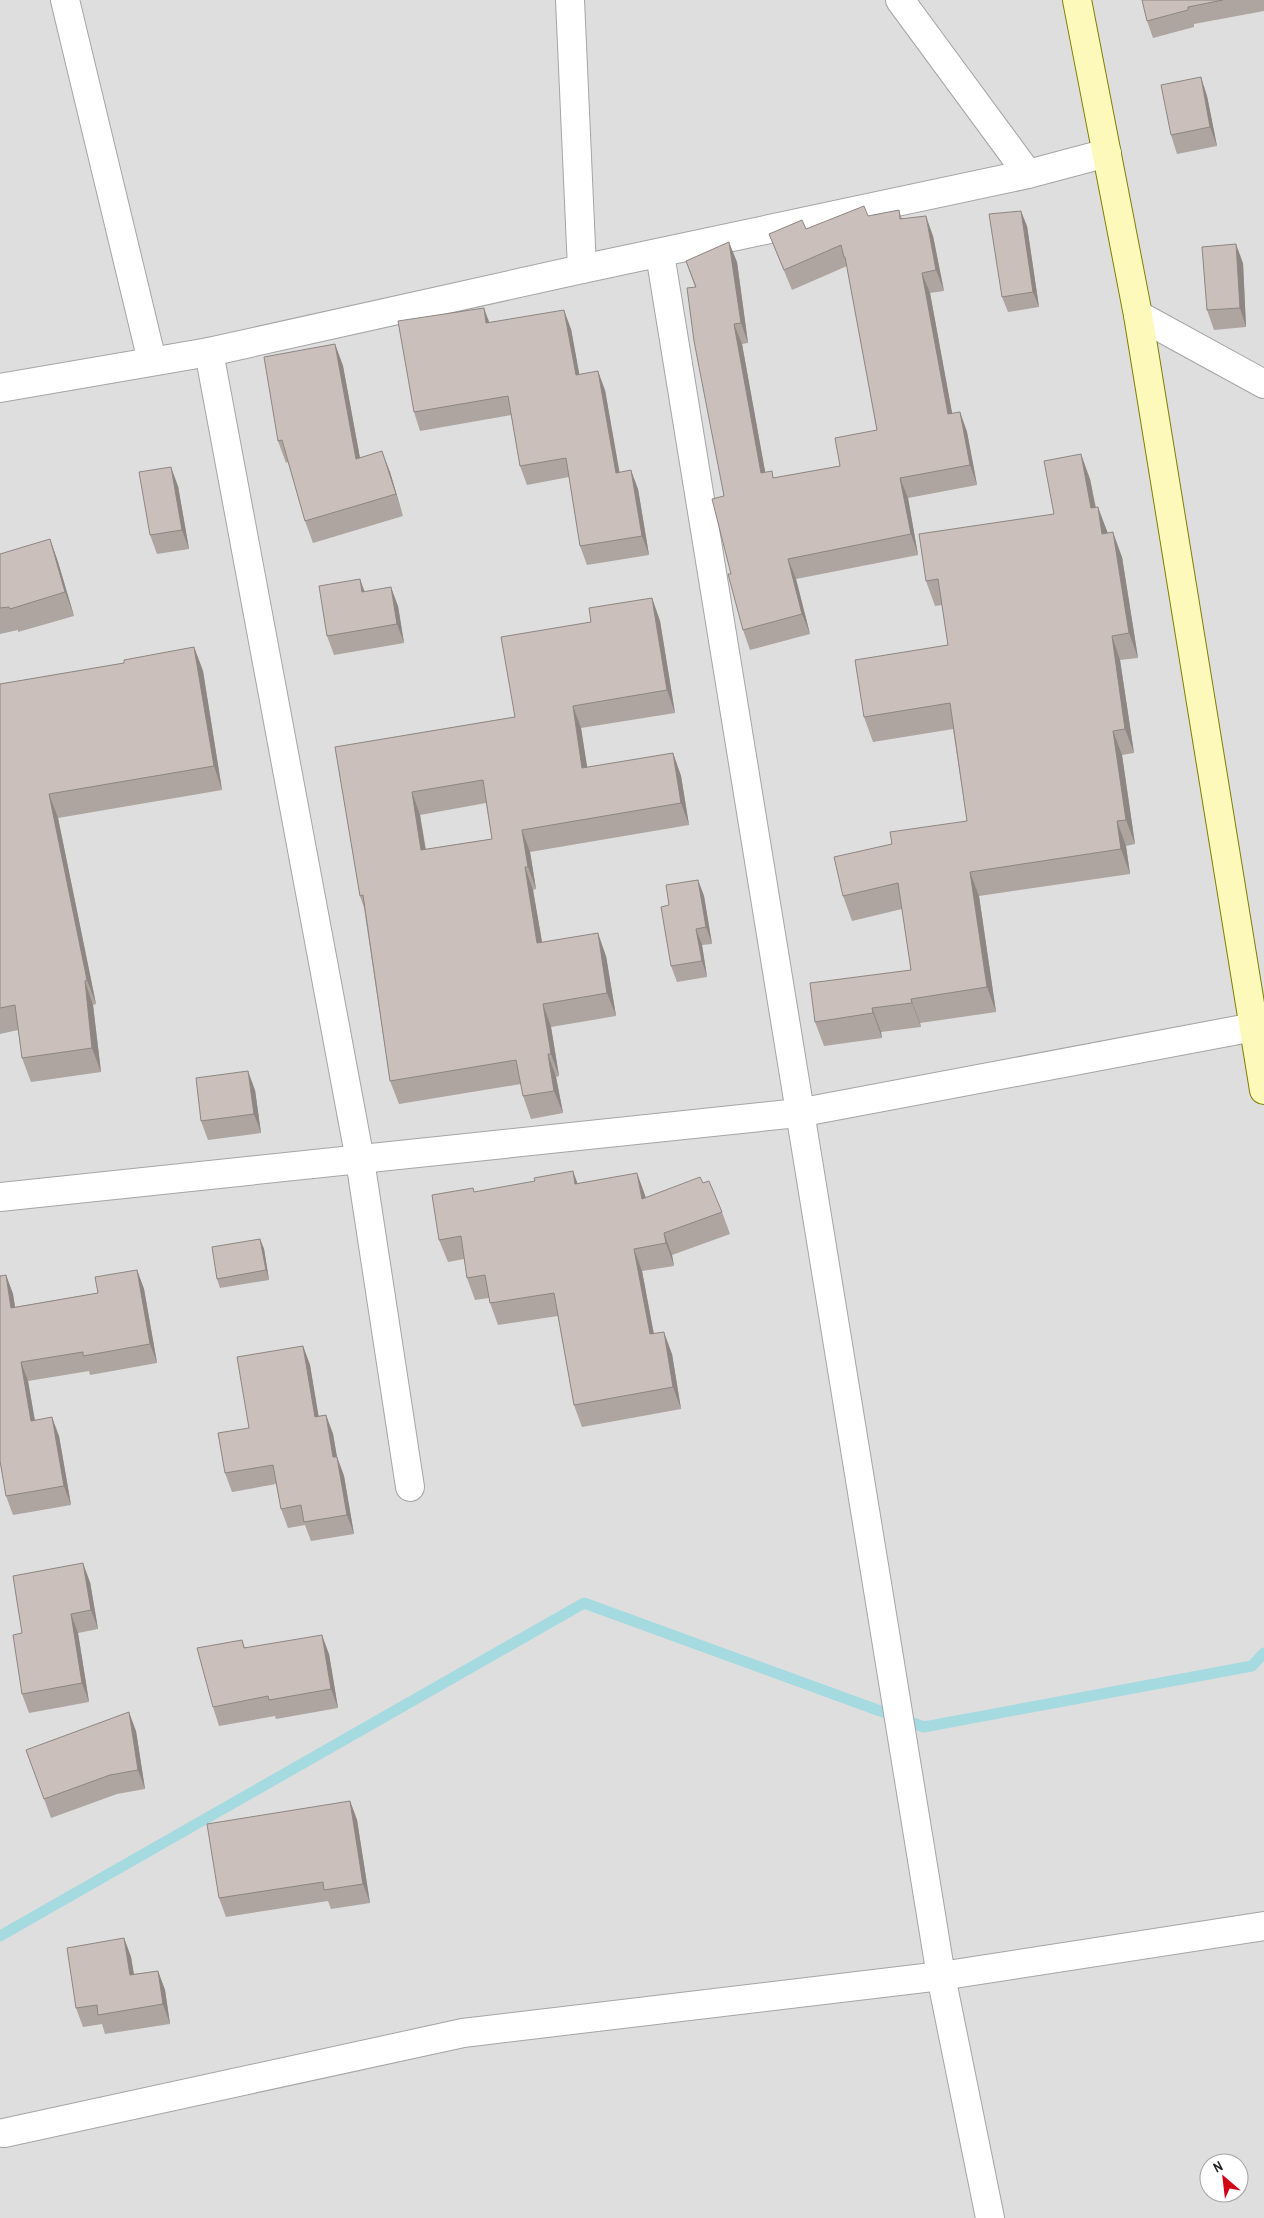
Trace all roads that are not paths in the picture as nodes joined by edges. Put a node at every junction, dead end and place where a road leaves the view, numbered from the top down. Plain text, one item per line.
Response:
1 (65, 0) edge
2 (570, 0) edge
3 (900, 0) edge
4 (1077, 0) edge
5 (1107, 153) junction
6 (1028, 174) junction
7 (660, 254) junction
8 (582, 269) junction
9 (1138, 315) junction
10 (209, 352) junction
11 (152, 361) junction
12 (1264, 384) edge
13 (0, 388) edge
14 (1254, 1027) junction
15 (1264, 1090) edge
16 (798, 1113) junction
17 (360, 1160) junction
18 (0, 1197) edge
19 (410, 1487) dead end
20 (1264, 1926) edge
21 (941, 1976) junction
22 (4, 2133) dead end
23 (990, 2218) edge

1 - 11 street
2 - 8 street
3 - 6 street
4 - 5 street
5 - 6 street
5 - 9 street
6 - 7 street
7 - 8 street
7 - 16 street
8 - 10 street
9 - 12 street
9 - 14 street
10 - 11 street
10 - 17 street
11 - 13 street
14 - 15 street
14 - 16 street
16 - 17 street
16 - 21 street
17 - 18 street
17 - 19 street
20 - 21 street
21 - 22 street
21 - 23 street

